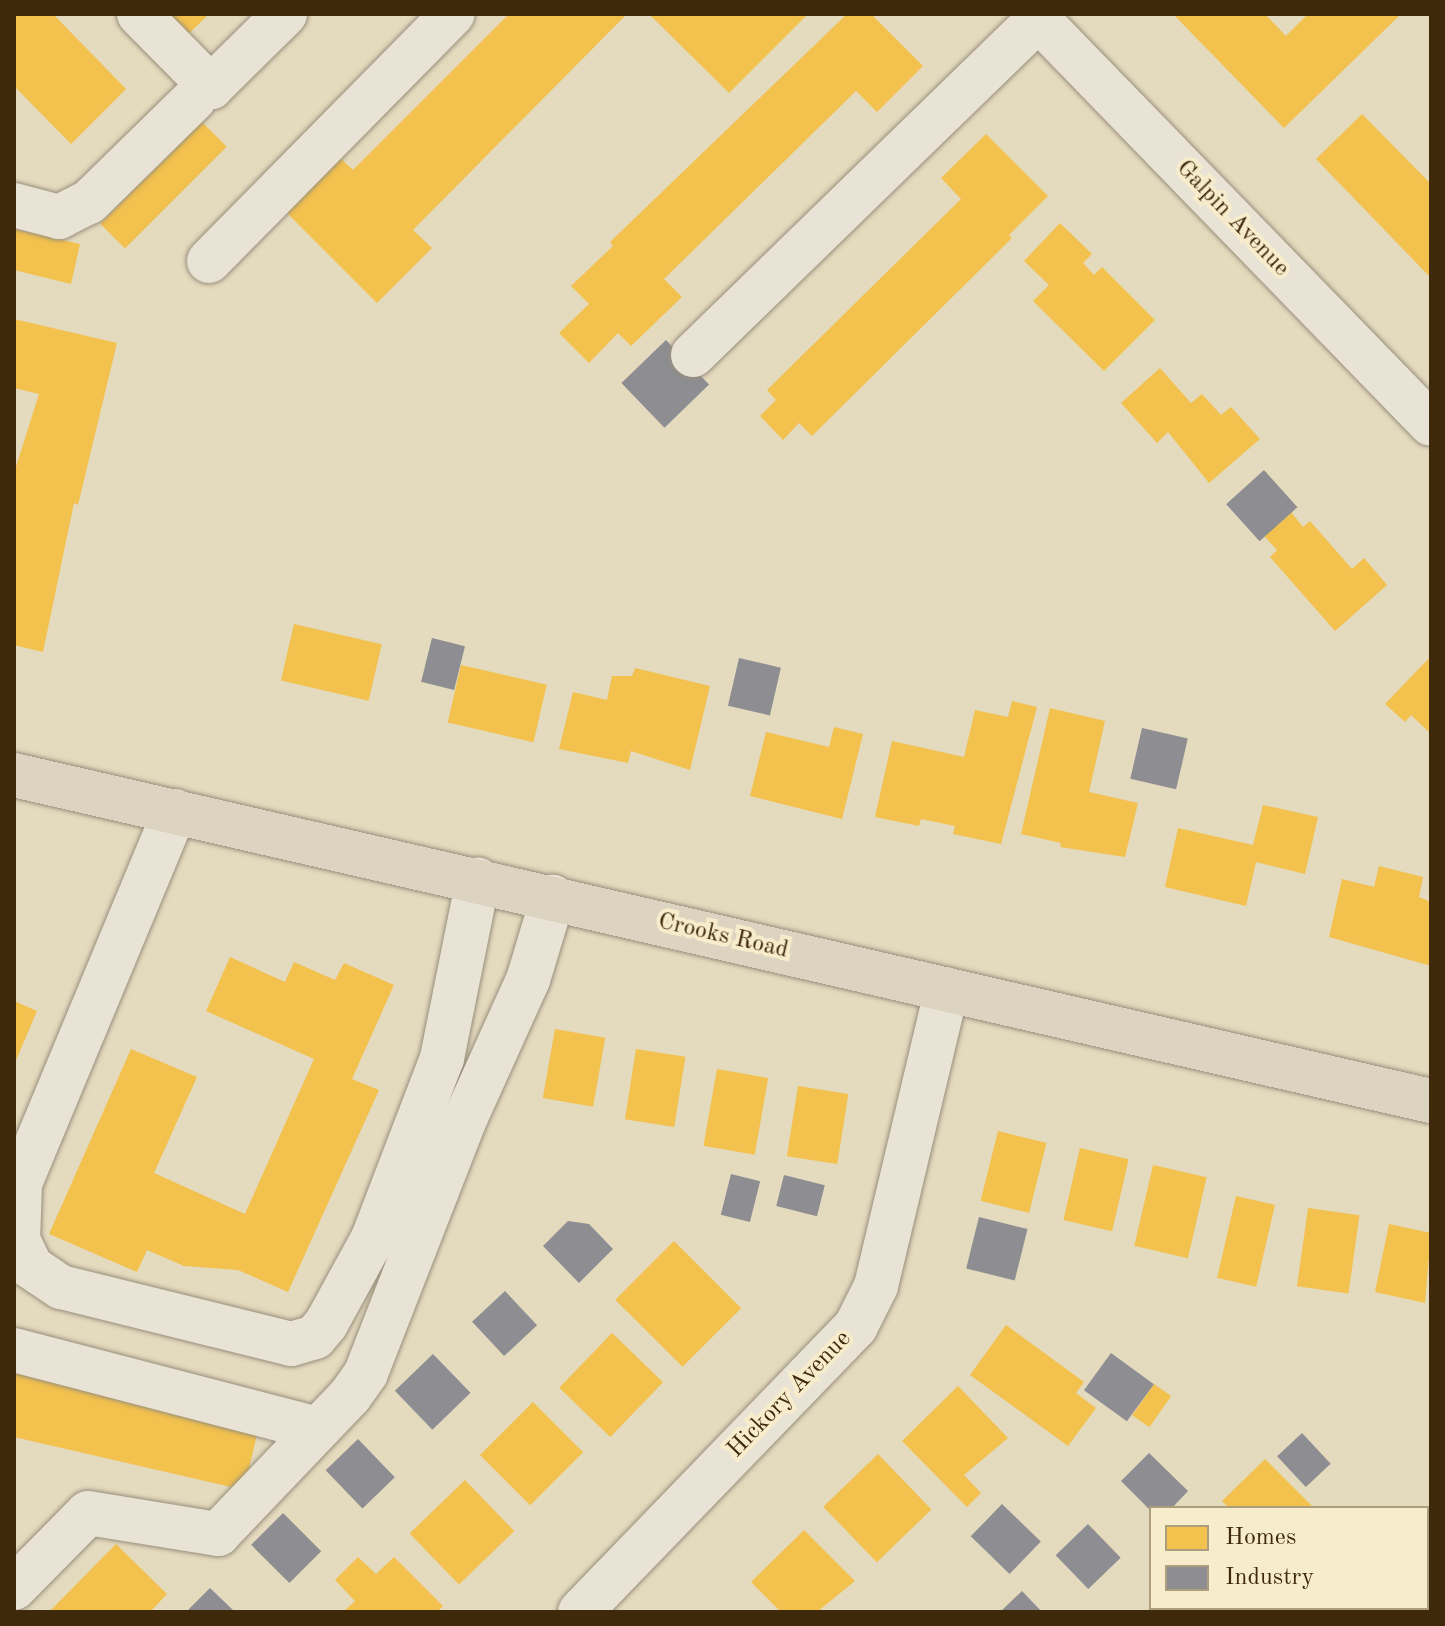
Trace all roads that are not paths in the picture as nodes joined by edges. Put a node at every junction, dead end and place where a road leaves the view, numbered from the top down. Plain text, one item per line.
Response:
1 (139, 14) edge
2 (285, 14) edge
3 (453, 14) edge
4 (1036, 17) edge
5 (194, 99) dead end
6 (14, 205) edge
7 (209, 261) dead end
8 (693, 355) dead end
9 (1431, 424) edge
10 (14, 775) edge
11 (175, 811) junction
12 (478, 880) junction
13 (553, 897) junction
14 (947, 989) junction
15 (1431, 1101) edge
16 (14, 1350) edge
17 (317, 1429) junction
18 (14, 1588) edge
19 (580, 1612) edge

1 - 2 street
3 - 7 street
4 - 8 street
4 - 9 street, Galpin Avenue
5 - 6 street
10 - 11 main road, Crooks Road
11 - 12 main road, Crooks Road
11 - 12 street
12 - 13 main road, Crooks Road
13 - 14 main road, Crooks Road
13 - 17 street
14 - 15 main road, Crooks Road
14 - 19 street, Hickory Avenue
16 - 17 street
17 - 18 street

